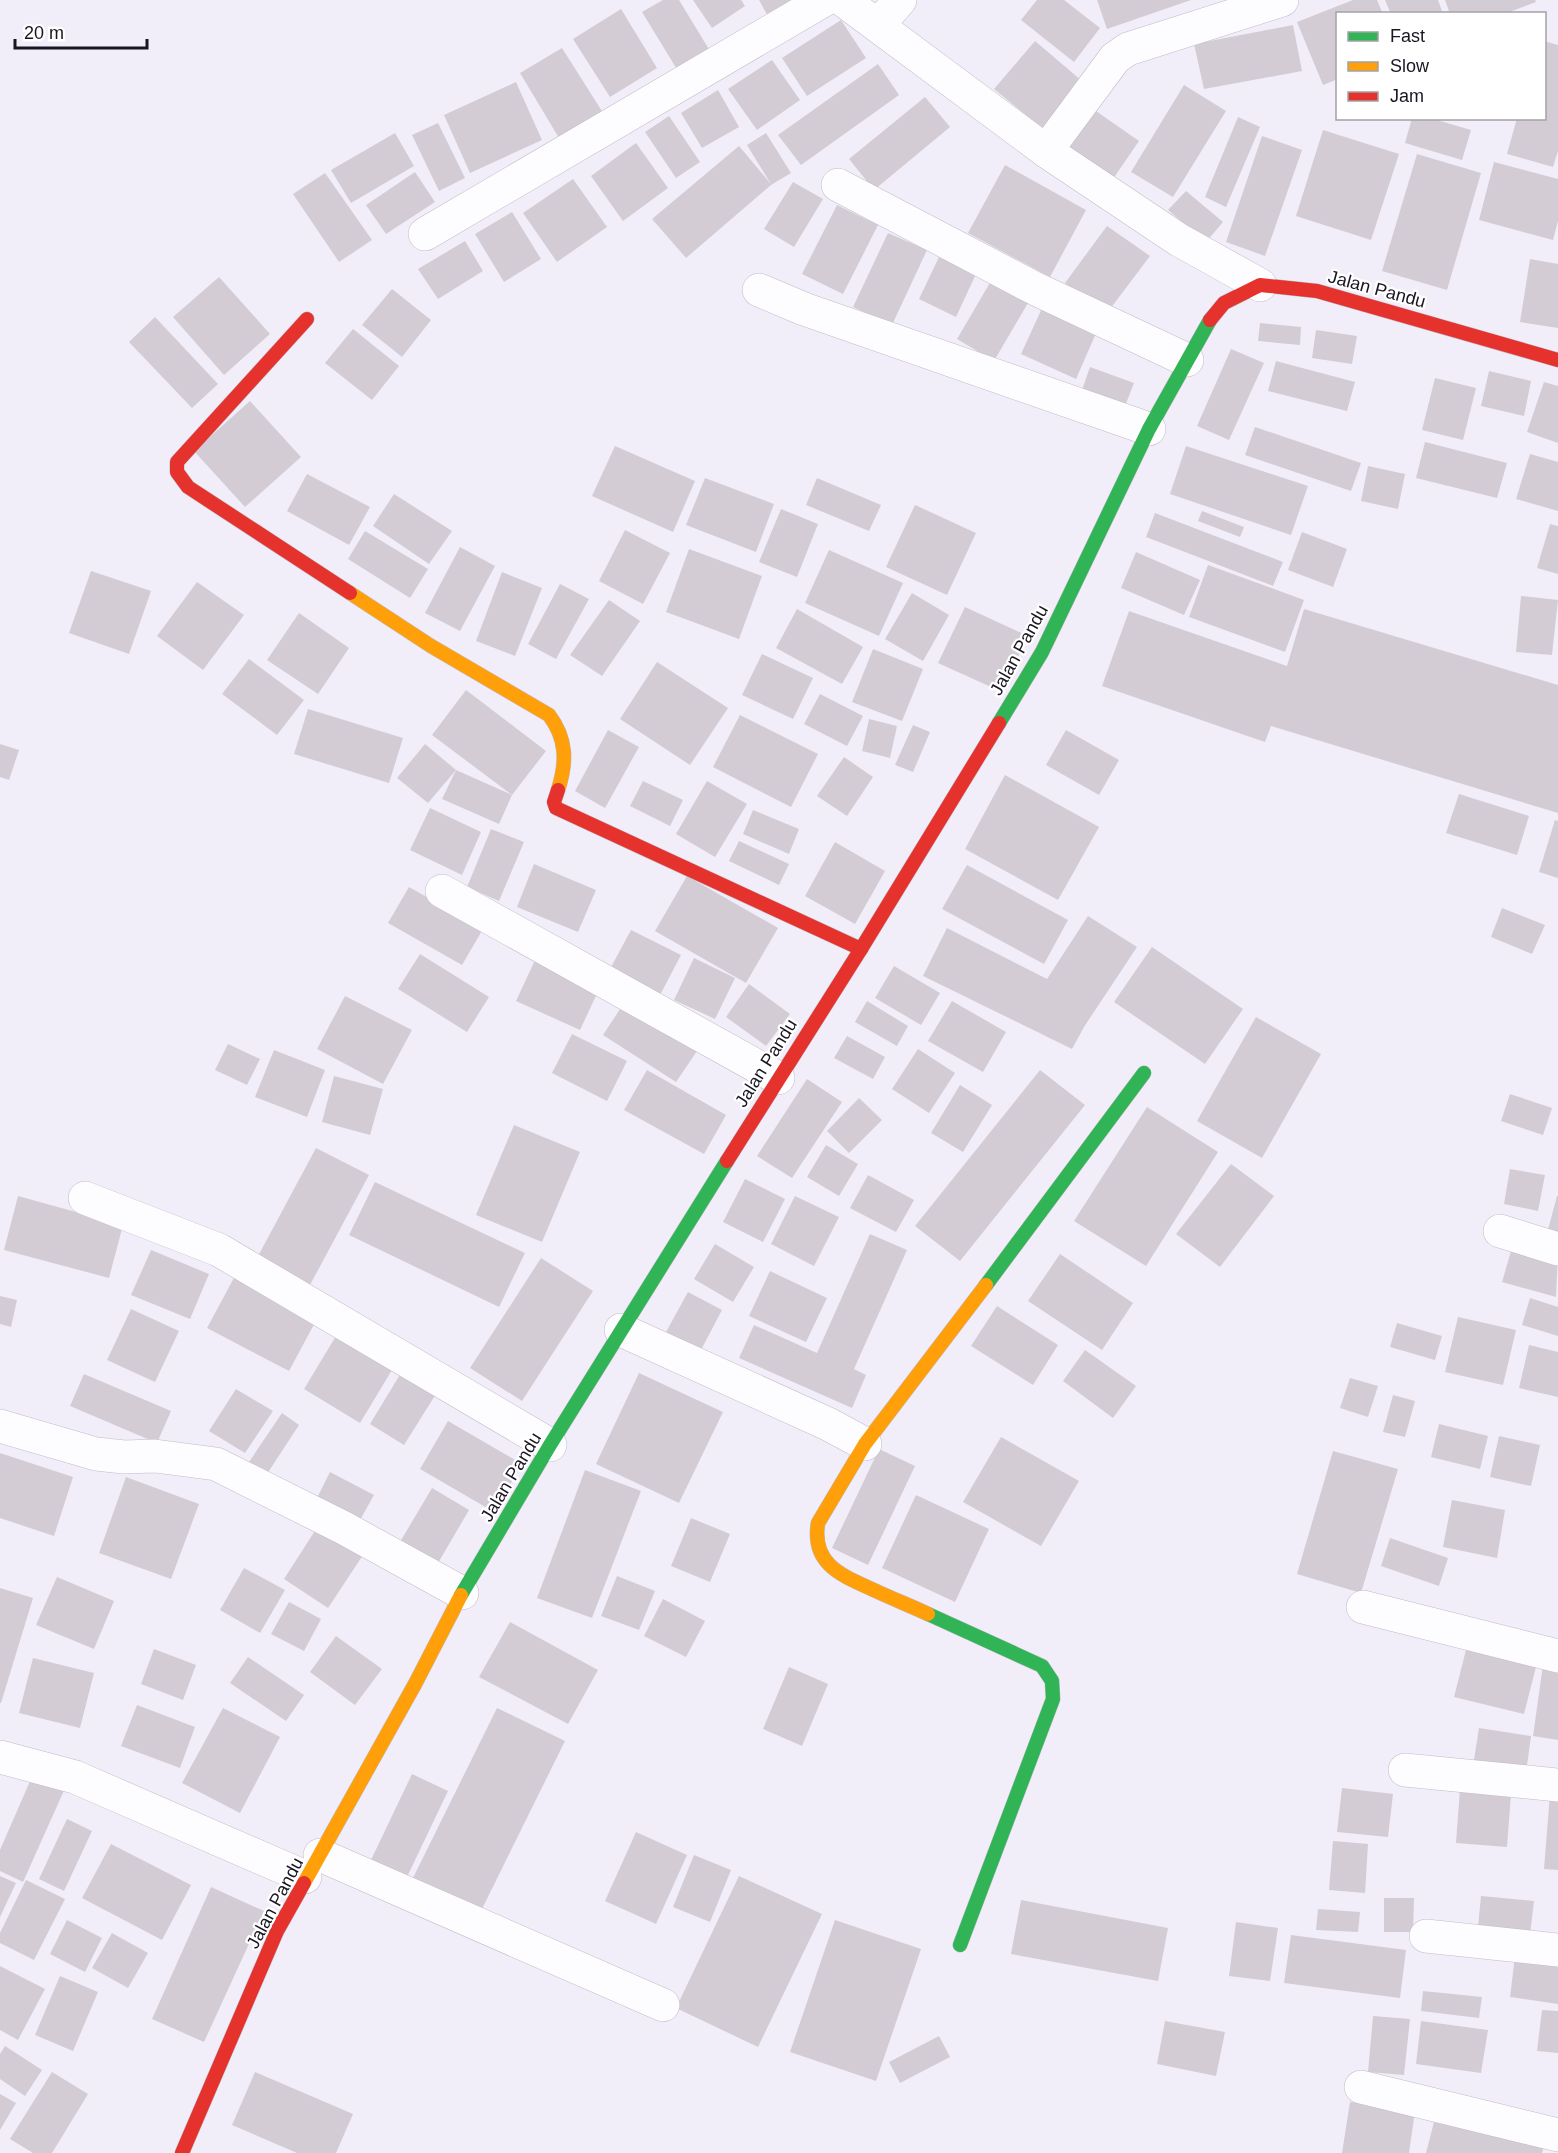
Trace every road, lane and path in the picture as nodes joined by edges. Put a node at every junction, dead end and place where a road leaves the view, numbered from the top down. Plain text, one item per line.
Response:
1 (824, 0) edge
2 (843, 0) edge
3 (900, 0) edge
4 (1282, 0) edge
5 (878, 25) junction
6 (1046, 151) junction
7 (838, 185) dead end
8 (425, 234) dead end
9 (1260, 285) junction
10 (759, 290) dead end
11 (307, 319) dead end
12 (1187, 360) junction
13 (1558, 360) edge
14 (1149, 429) junction
15 (442, 891) dead end
16 (861, 949) junction
17 (1144, 1073) dead end
18 (778, 1078) junction
19 (85, 1198) dead end
20 (1500, 1231) dead end
21 (1558, 1249) edge
22 (621, 1330) junction
23 (0, 1426) edge
24 (865, 1444) junction
25 (550, 1445) junction
26 (462, 1593) junction
27 (1363, 1607) dead end
28 (1558, 1656) edge
29 (0, 1757) edge
30 (1405, 1770) dead end
31 (1558, 1785) edge
32 (313, 1866) junction
33 (1426, 1936) dead end
34 (960, 1945) dead end
35 (1558, 1950) edge
36 (663, 2006) dead end
37 (1361, 2087) dead end
38 (1558, 2135) edge
39 (182, 2153) edge

1 - 8 street
2 - 5 street
3 - 5 street
4 - 6 street
5 - 6 street
6 - 9 street
7 - 12 street
9 - 12 main road, Jalan Pandu
9 - 13 main road, Jalan Pandu
10 - 14 street
11 - 16 main road
12 - 14 main road, Jalan Pandu
14 - 16 main road, Jalan Pandu
15 - 18 street
16 - 18 main road, Jalan Pandu
17 - 24 main road
18 - 22 main road, Jalan Pandu
19 - 25 street
20 - 21 street
22 - 24 street
22 - 25 main road, Jalan Pandu
23 - 26 street
24 - 34 main road
25 - 26 main road, Jalan Pandu
26 - 32 main road, Jalan Pandu
27 - 28 street
29 - 32 street
30 - 31 street
32 - 36 street
32 - 39 main road, Jalan Pandu
33 - 35 street
37 - 38 street

